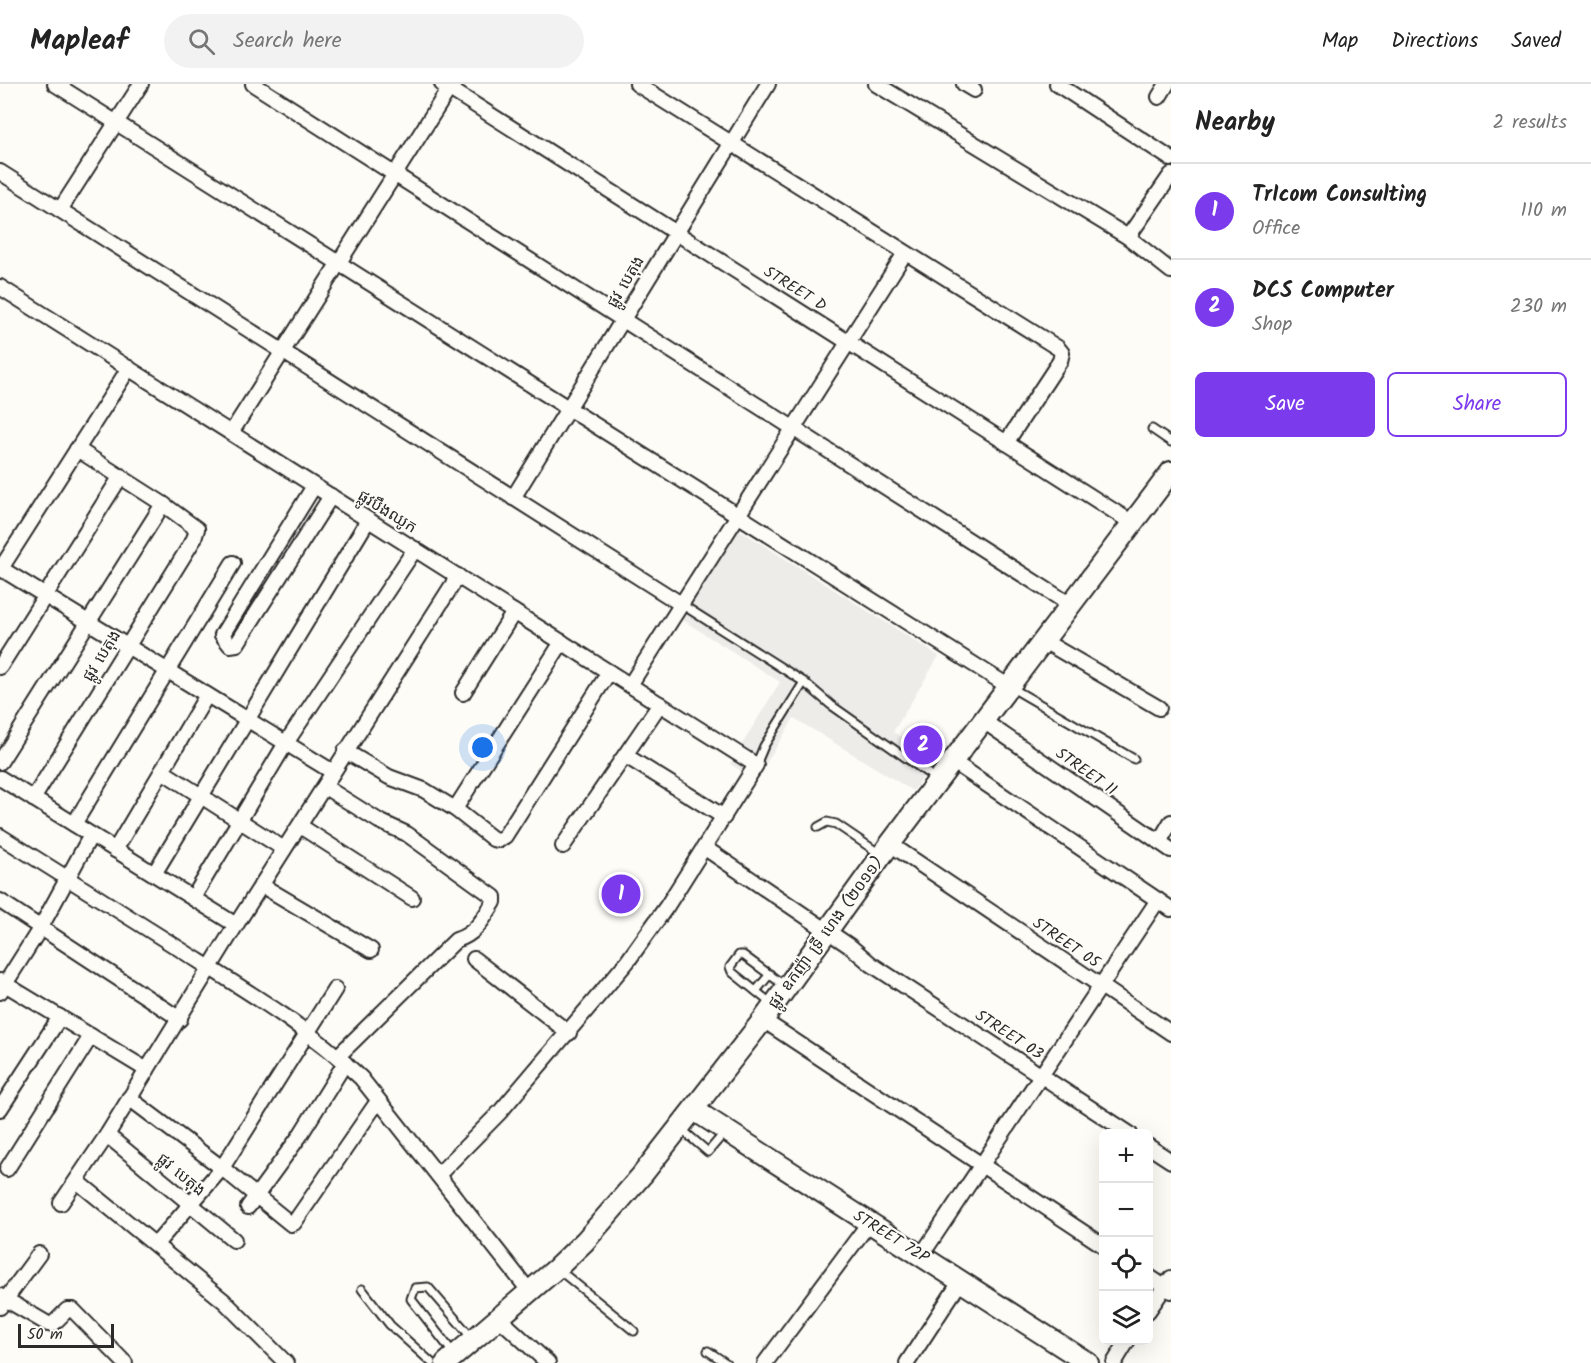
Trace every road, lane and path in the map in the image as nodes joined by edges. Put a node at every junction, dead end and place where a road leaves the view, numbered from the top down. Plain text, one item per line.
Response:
1 (55, 84) edge
2 (141, 84) edge
3 (253, 84) edge
4 (637, 84) edge
5 (768, 84) edge
6 (876, 84) edge
7 (1057, 84) edge
8 (1167, 84) edge
9 (448, 85) edge
10 (894, 89) edge
11 (1158, 97) dead end
12 (116, 123) junction
13 (731, 143) junction
14 (1171, 159) edge
15 (0, 172) edge
16 (395, 174) junction
17 (1171, 175) edge
18 (60, 210) junction
19 (676, 233) junction
20 (1128, 237) junction
21 (904, 253) junction
22 (338, 263) junction
23 (1171, 271) edge
24 (0, 287) edge
25 (623, 320) junction
26 (848, 342) junction
27 (283, 351) junction
28 (129, 368) junction
29 (568, 409) junction
30 (793, 428) junction
31 (1152, 429) dead end
32 (231, 433) junction
33 (1171, 442) edge
34 (1006, 443) junction
35 (77, 449) junction
36 (1171, 472) edge
37 (121, 476) junction
38 (314, 486) junction
39 (331, 496) junction
40 (513, 498) junction
41 (163, 504) junction
42 (737, 516) junction
43 (368, 520) junction
44 (1131, 522) junction
45 (415, 549) junction
46 (233, 563) dead end
47 (0, 569) edge
48 (458, 576) junction
49 (45, 595) junction
50 (681, 604) junction
51 (1069, 604) junction
52 (514, 612) junction
53 (87, 621) junction
54 (1042, 640) junction
55 (562, 642) junction
56 (128, 646) junction
57 (0, 667) edge
58 (169, 671) junction
59 (609, 672) junction
60 (804, 682) junction
61 (630, 685) junction
62 (1008, 686) junction
63 (463, 693) dead end
64 (207, 694) junction
65 (660, 704) junction
66 (1159, 708) dead end
67 (246, 718) junction
68 (982, 720) junction
69 (286, 743) junction
70 (345, 751) junction
71 (626, 756) junction
72 (1134, 759) dead end
73 (952, 761) junction
74 (0, 762) edge
75 (756, 765) junction
76 (162, 771) junction
77 (333, 772) junction
78 (0, 778) edge
79 (938, 780) junction
80 (325, 787) junction
81 (201, 795) junction
82 (33, 799) junction
83 (455, 809) junction
84 (724, 817) junction
85 (240, 820) junction
86 (1171, 822) edge
87 (74, 824) junction
88 (300, 826) junction
89 (818, 827) dead end
90 (92, 835) junction
91 (0, 836) edge
92 (1159, 842) junction
93 (563, 846) dead end
94 (705, 848) junction
95 (284, 849) junction
96 (115, 850) junction
97 (886, 850) junction
98 (1171, 850) edge
99 (154, 874) junction
100 (68, 879) junction
101 (261, 885) junction
102 (193, 898) junction
103 (412, 898) dead end
104 (1158, 900) junction
105 (0, 901) edge
106 (1171, 909) edge
107 (236, 925) junction
108 (41, 927) junction
109 (827, 933) junction
110 (371, 950) dead end
111 (474, 959) dead end
112 (210, 968) junction
113 (770, 974) junction
114 (2, 985) edge
115 (1100, 986) junction
116 (787, 987) junction
117 (335, 989) dead end
118 (756, 991) junction
119 (769, 1013) junction
120 (60, 1017) junction
121 (180, 1019) junction
122 (308, 1032) junction
123 (569, 1033) junction
124 (1171, 1033) edge
125 (91, 1036) junction
126 (342, 1060) junction
127 (147, 1070) junction
128 (1041, 1075) junction
129 (129, 1098) junction
130 (378, 1101) junction
131 (0, 1109) edge
132 (694, 1110) junction
133 (679, 1128) junction
134 (1122, 1129) edge
135 (725, 1132) junction
136 (107, 1135) junction
137 (1153, 1149) edge
138 (1171, 1161) edge
139 (981, 1165) junction
140 (7, 1168) dead end
141 (222, 1168) junction
142 (438, 1175) junction
143 (77, 1181) junction
144 (252, 1202) junction
145 (61, 1203) dead end
146 (191, 1204) junction
147 (869, 1223) junction
148 (234, 1240) dead end
149 (1099, 1243) edge
150 (156, 1244) junction
151 (39, 1254) dead end
152 (921, 1256) junction
153 (557, 1268) junction
154 (1153, 1278) edge
155 (960, 1281) junction
156 (1169, 1285) edge
157 (362, 1289) dead end
158 (531, 1292) junction
159 (2, 1301) edge
160 (1153, 1306) edge
161 (500, 1319) junction
162 (634, 1331) dead end
163 (474, 1340) junction
164 (1125, 1345) edge
165 (708, 1351) dead end
166 (451, 1359) edge
167 (1084, 1362) edge
168 (125, 1363) edge
169 (286, 1363) edge
170 (432, 1363) edge
171 (548, 1363) edge
172 (726, 1363) edge
173 (765, 1363) edge
174 (907, 1363) edge
175 (1114, 1363) edge

1 - 12 street
2 - 12 street
3 - 16 street
4 - 13 street
5 - 13 street, ផ្លូវ បេតុង
6 - 10 street
7 - 14 street
8 - 11 street
9 - 16 street
9 - 19 street, STREET D
10 - 20 street
12 - 18 street
12 - 22 street
13 - 19 street, ផ្លូវ បេតុង
13 - 21 street
15 - 18 street
16 - 22 street
16 - 25 street
17 - 20 street
18 - 27 street
19 - 25 street, ផ្លូវ បេតុង
19 - 26 street, STREET D
20 - 23 street
21 - 26 street
21 - 34 street
22 - 27 street
22 - 29 street
24 - 28 street, ផ្លូវបឹងឈូក
25 - 29 street, ផ្លូវ បេតុង
25 - 30 street
26 - 30 street
26 - 34 street, STREET D
27 - 32 street
27 - 40 street
28 - 32 street, ផ្លូវបឹងឈូក
28 - 35 street
29 - 40 street, ផ្លូវ បេតុង
29 - 42 street
30 - 42 street
30 - 51 street
31 - 33 lane
32 - 38 street, ផ្លូវបឹងឈូក
34 - 44 street, STREET D
35 - 37 street
35 - 47 street
36 - 44 main road, ផ្លូវ ឧកញ៉ា ទ្រី ហេង (២០១១)
37 - 41 street
37 - 49 street
38 - 39 street, ផ្លូវបឹងឈូក
38 - 39 street
39 - 43 street, ផ្លូវបឹងឈូក
40 - 50 street
41 - 53 street
41 - 56 street, ផ្លូវ បេតុង
42 - 50 street
42 - 62 street
43 - 45 street, ផ្លូវបឹងឈូក
43 - 67 street
44 - 51 main road, ផ្លូវ ឧកញ៉ា ទ្រី ហេង (២០១១)
45 - 48 street, ផ្លូវបឹងឈូក
45 - 69 street
46 - 58 street
47 - 49 street
48 - 52 street, ផ្លូវបឹងឈូក
48 - 70 street
49 - 53 street
49 - 57 street
50 - 60 lane
50 - 61 street
51 - 54 main road, ផ្លូវ ឧកញ៉ា ទ្រី ហេង (២០១១)
52 - 55 street, ផ្លូវបឹងឈូក
52 - 63 street
53 - 56 street
53 - 74 street
54 - 62 main road, ផ្លូវ ឧកញ៉ា ទ្រី ហេង (២០១១)
54 - 66 street
55 - 59 street, ផ្លូវបឹងឈូក
55 - 83 street
56 - 58 street
56 - 82 street, ផ្លូវ បេតុង
58 - 64 street
58 - 87 street
59 - 61 street, ផ្លូវបឹងឈូក
59 - 83 street
60 - 75 lane
60 - 79 lane
61 - 65 street, ផ្លូវបឹងឈូក
62 - 68 main road, ផ្លូវ ឧកញ៉ា ទ្រី ហេង (២០១១)
62 - 72 lane
64 - 67 street
64 - 76 street
65 - 71 street
65 - 75 street, ផ្លូវបឹងឈូក
67 - 69 street
67 - 81 street
68 - 73 main road, ផ្លូវ ឧកញ៉ា ទ្រី ហេង (២០១១)
68 - 92 street, STREET 11
69 - 77 street
69 - 85 street
70 - 77 street
70 - 83 street
71 - 84 street
71 - 93 street
73 - 79 main road, ផ្លូវ ឧកញ៉ា ទ្រី ហេង (២០១១)
73 - 104 street
75 - 84 street
76 - 81 street
76 - 96 street
77 - 80 street
78 - 82 street
79 - 97 main road, ផ្លូវ ឧកញ៉ា ទ្រី ហេង (២០១១)
80 - 88 street
80 - 126 street
81 - 85 street
81 - 99 street
82 - 87 street
84 - 94 street
85 - 95 street
85 - 102 street
86 - 92 street
87 - 90 street
88 - 95 street
88 - 103 street
89 - 97 lane
90 - 96 street
90 - 100 street
91 - 100 street
92 - 98 street, STREET 11
94 - 109 street, STREET 03
94 - 123 street
95 - 101 street
96 - 99 street
97 - 109 main road, ផ្លូវ ឧកញ៉ា ទ្រី ហេង (២០១១)
97 - 115 street, STREET 05
99 - 102 street
100 - 108 street
100 - 112 street
101 - 107 street
101 - 110 street
102 - 107 street
104 - 106 street
104 - 115 street
105 - 108 street
107 - 112 street
108 - 114 street
108 - 121 street
109 - 116 main road, ផ្លូវ ឧកញ៉ា ទ្រី ហេង (២០១១)
109 - 128 street, STREET 03
111 - 123 street
112 - 121 street
112 - 122 street
113 - 116 lane
113 - 118 lane
113 - 118 lane
114 - 120 street
115 - 124 street, STREET 05
115 - 128 street
116 - 119 main road, ផ្លូវ ឧកញ៉ា ទ្រី ហេង (២០១១)
117 - 122 street
118 - 119 lane
119 - 132 main road, ផ្លូវ ឧកញ៉ា ទ្រី ហេង (២០១១)
119 - 139 street
120 - 125 street
120 - 131 street
121 - 127 street
122 - 126 street
122 - 141 street
123 - 142 street
125 - 127 street
125 - 140 street
126 - 130 street
126 - 144 street
127 - 129 street
128 - 134 street, STREET 03
128 - 139 street
129 - 136 street
129 - 141 street
130 - 142 street
130 - 144 street
132 - 133 main road, ផ្លូវ ឧកញ៉ា ទ្រី ហេង (២០១១)
132 - 135 main road, STREET 72P
133 - 135 lane
133 - 153 main road, ផ្លូវ ឧកញ៉ា ទ្រី ហេង (២០១១)
135 - 147 main road, STREET 72P
136 - 143 street
136 - 146 street, ផ្លូវ បេតុង
137 - 138 street
139 - 149 street
139 - 152 street
141 - 144 street
141 - 146 street
142 - 158 street
143 - 145 street
143 - 150 street
146 - 148 street, ផ្លូវ បេតុង
146 - 150 street
147 - 152 main road, STREET 72P
147 - 173 street
150 - 169 street
151 - 159 street
152 - 155 main road, STREET 72P
153 - 158 main road, ផ្លូវ ឧកញ៉ា ទ្រី ហេង (២០១១)
153 - 162 lane
154 - 156 street
155 - 167 main road, STREET 72P
155 - 174 street
156 - 160 street
157 - 170 lane
158 - 161 main road, ផ្លូវ ឧកញ៉ា ទ្រី ហេង (២០១១)
159 - 168 street
161 - 163 main road, ផ្លូវ ឧកញ៉ា ទ្រី ហេង (២០១១)
161 - 171 street
163 - 166 main road, ផ្លូវ ឧកញ៉ា ទ្រី ហេង (២០១១)
163 - 166 lane
164 - 175 street
165 - 172 lane

